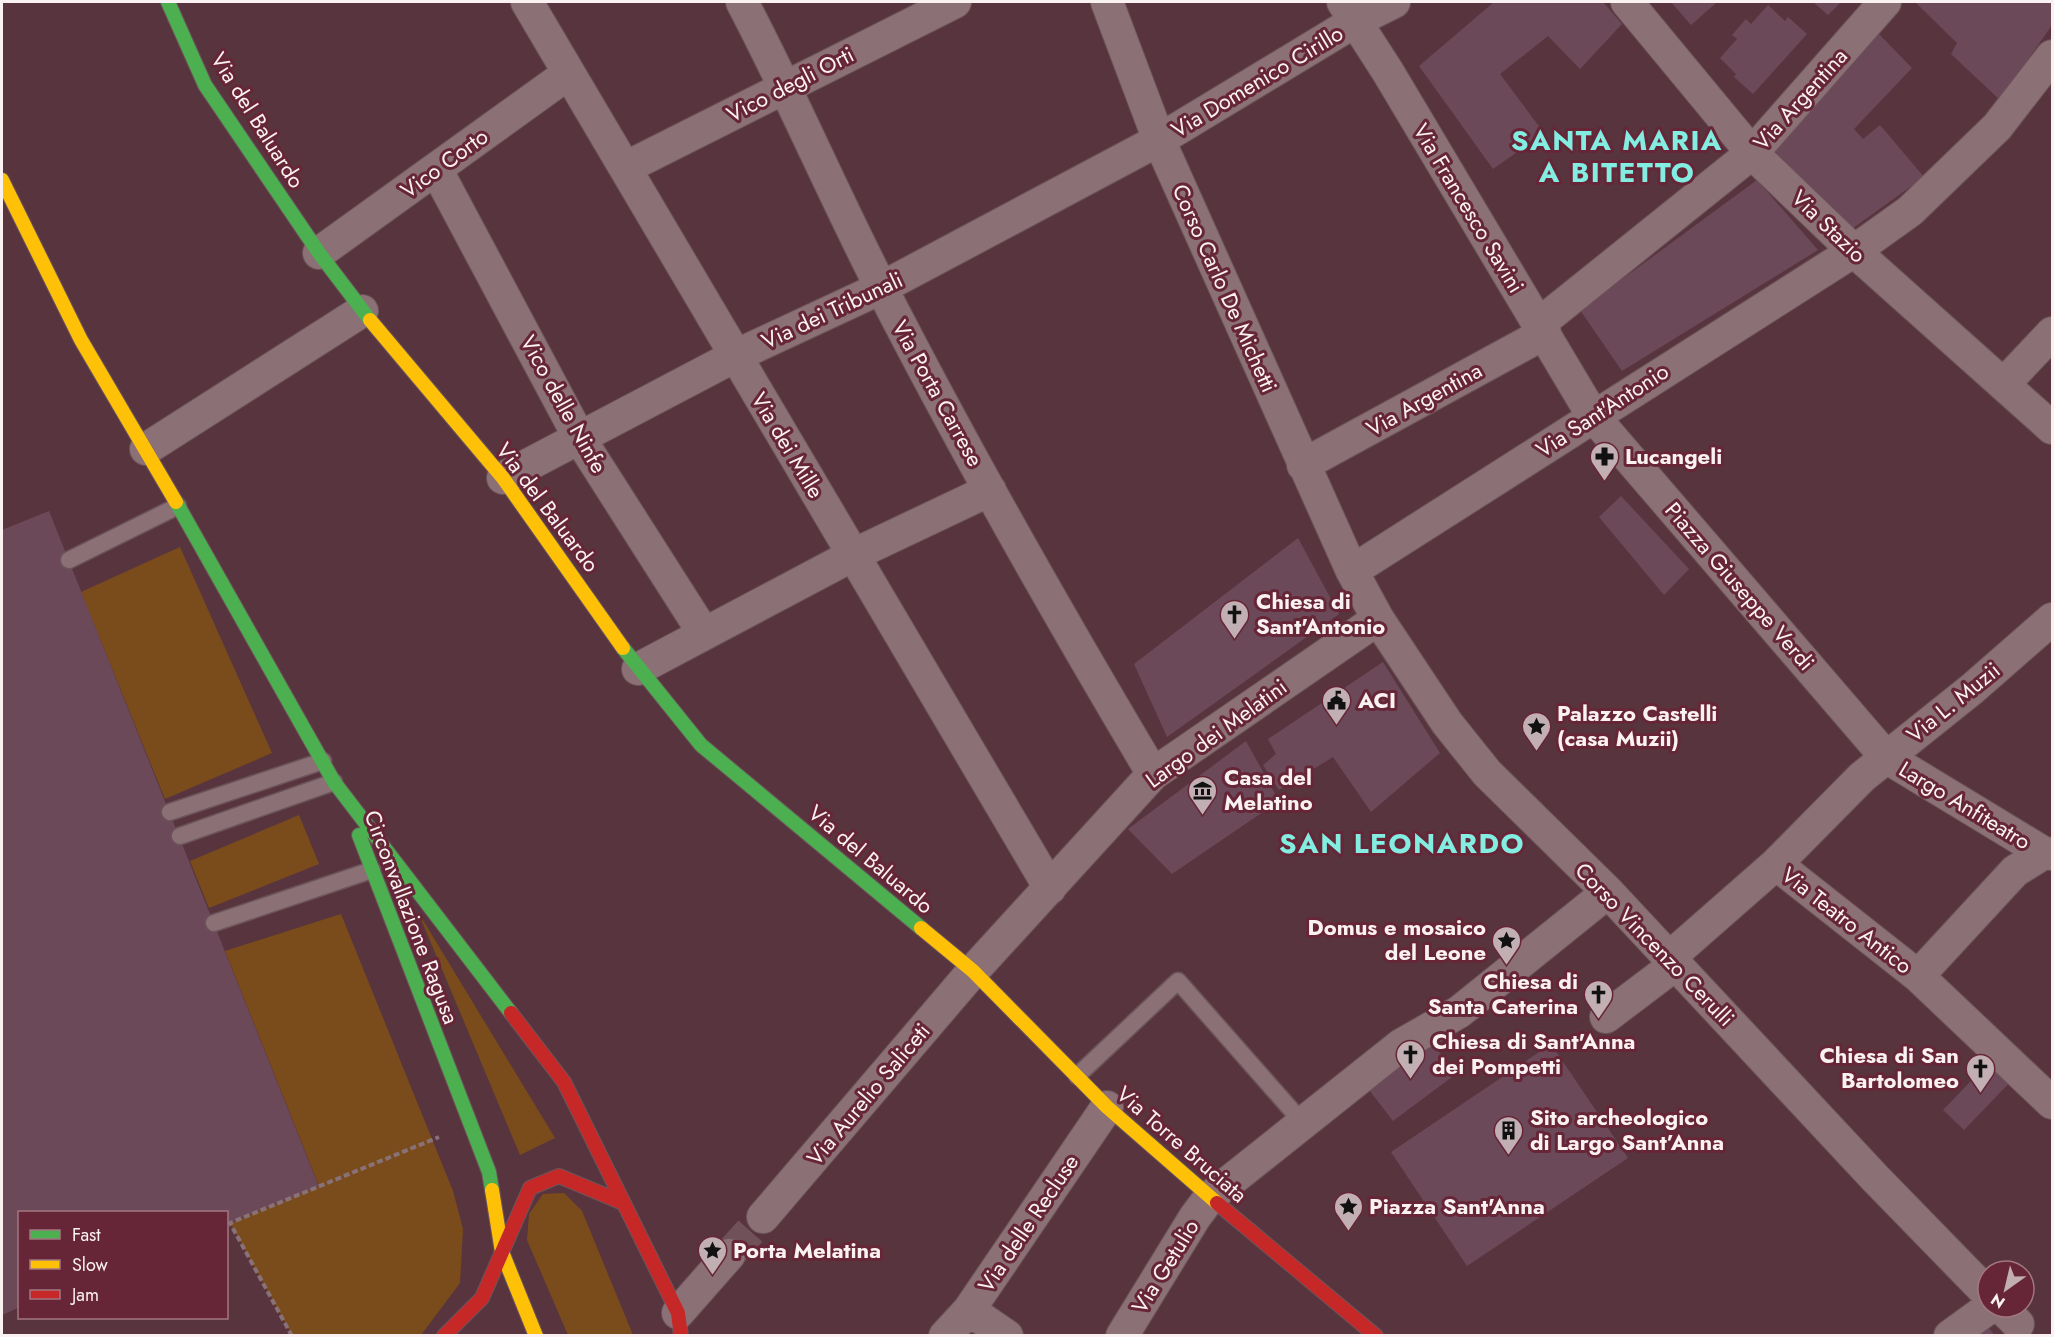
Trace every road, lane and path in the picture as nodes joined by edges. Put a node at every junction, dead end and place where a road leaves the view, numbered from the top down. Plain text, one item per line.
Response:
1 (168, 2) edge
2 (527, 2) edge
3 (742, 2) edge
4 (955, 2) edge
5 (1107, 2) edge
6 (1394, 2) edge
7 (1627, 2) edge
8 (1885, 2) edge
9 (1349, 12) edge
10 (898, 14) edge
11 (2052, 56) edge
12 (569, 73) junction
13 (786, 86) junction
14 (1159, 140) junction
15 (1752, 153) junction
16 (625, 168) junction
17 (436, 169) junction
18 (2, 180) edge
19 (1854, 251) junction
20 (319, 253) junction
21 (881, 288) junction
22 (362, 311) junction
23 (1542, 329) junction
24 (2052, 333) edge
25 (735, 356) junction
26 (2004, 384) junction
27 (1593, 416) junction
28 (2052, 428) edge
29 (580, 439) junction
30 (146, 448) junction
31 (1303, 465) junction
32 (503, 478) junction
33 (990, 490) junction
34 (178, 506) junction
35 (853, 555) junction
36 (69, 560) dead end
37 (1352, 571) junction
38 (1378, 619) junction
39 (2052, 619) edge
40 (703, 633) junction
41 (638, 669) junction
42 (1886, 757) junction
43 (323, 761) junction
44 (1153, 774) junction
45 (334, 782) junction
46 (345, 800) junction
47 (170, 812) dead end
48 (180, 836) dead end
49 (2048, 853) edge
50 (1776, 864) junction
51 (372, 870) junction
52 (1050, 888) junction
53 (1608, 892) junction
54 (214, 923) dead end
55 (1673, 960) junction
56 (973, 971) junction
57 (1918, 976) junction
58 (1606, 1017) dead end
59 (1077, 1076) junction
60 (2052, 1103) edge
61 (1107, 1107) junction
62 (1304, 1123) junction
63 (442, 1136) dead end
64 (1210, 1197) junction
65 (621, 1202) junction
66 (763, 1216) tunnel mouth
67 (502, 1252) junction
68 (729, 1255) tunnel mouth
69 (1976, 1282) edge
70 (969, 1310) junction
71 (1976, 1317) edge
72 (679, 1324) edge
73 (292, 1335) edge
74 (444, 1335) edge
75 (536, 1335) edge
76 (945, 1335) edge
77 (1007, 1335) edge
78 (1122, 1335) edge
79 (1376, 1335) edge
80 (1950, 1335) edge

1 - 20 street, Via del Baluardo
2 - 12 street, Via dei Mille
3 - 13 street, Via Porta Carrese
4 - 10 street, Vico degli Orti
5 - 14 street, Corso Carlo De Michetti
6 - 9 street, Via Domenico Cirillo
7 - 15 street, Via Stazio
8 - 15 street, Via Argentina
9 - 14 street, Via Domenico Cirillo
9 - 23 street, Via Francesco Savini
10 - 13 street, Vico degli Orti
11 - 19 street, Via Sant'Antonio
12 - 16 street, Via dei Mille
12 - 17 street, Vico Corto
13 - 16 street, Vico degli Orti
13 - 21 street, Via Porta Carrese
14 - 21 street, Via dei Tribunali
14 - 31 street, Corso Carlo De Michetti
15 - 19 street, Via Stazio
15 - 23 street, Via Argentina
16 - 25 street, Via dei Mille
17 - 20 street, Vico Corto
17 - 29 street, Vico delle Ninfe
18 - 30 street
19 - 26 street, Via Stazio
19 - 27 street, Via Sant'Antonio
20 - 22 street, Via del Baluardo
21 - 25 street, Via dei Tribunali
21 - 33 street, Via Porta Carrese
22 - 30 street
22 - 32 street, Via del Baluardo
23 - 27 street, Via Francesco Savini
23 - 31 street, Via Argentina
24 - 26 street
25 - 29 street, Via dei Tribunali
25 - 35 street, Via dei Mille
26 - 28 street, Via Stazio
27 - 37 street, Via Sant'Antonio
27 - 42 street, Piazza Giuseppe Verdi
29 - 32 street, Via dei Tribunali
29 - 40 street, Vico delle Ninfe
30 - 34 street
31 - 37 street, Corso Carlo De Michetti
32 - 41 street, Via del Baluardo
33 - 35 street
33 - 44 street, Via Porta Carrese
34 - 36 lane
34 - 43 street
35 - 40 street
35 - 52 street, Via dei Mille
37 - 38 street, Corso Vincenzo Cerulli
38 - 44 street, Largo dei Melatini
38 - 53 street, Corso Vincenzo Cerulli
39 - 42 street, Via L. Muzii
40 - 41 street
41 - 56 street, Via del Baluardo
42 - 49 street, Largo Anfiteatro
42 - 50 street, Via L. Muzii
43 - 45 street
43 - 47 lane
44 - 52 street, Largo dei Melatini
45 - 46 street
45 - 48 lane
46 - 51 street, Circonvallazione Ragusa
46 - 65 street, Circonvallazione Ragusa
49 - 57 street
50 - 55 street, Via L. Muzii
50 - 57 street, Via Teatro Antico
51 - 54 lane
51 - 67 street, Circonvallazione Ragusa
52 - 56 street, Largo dei Melatini
53 - 55 street, Corso Vincenzo Cerulli
53 - 62 street, Via Getulio
55 - 58 street, Via L. Muzii
55 - 69 street, Corso Vincenzo Cerulli
56 - 59 street, Via Torre Bruciata
56 - 66 street, Via Aurelio Saliceti
57 - 60 street, Via Teatro Antico
59 - 61 street, Via Torre Bruciata
59 - 62 lane
61 - 64 street, Via Torre Bruciata
61 - 70 street, Via delle Recluse
62 - 64 street, Via Getulio
63 - 73 path
64 - 78 street, Via Getulio
64 - 79 street, Via Torre Bruciata
65 - 67 street
65 - 72 street, Circonvallazione Ragusa
67 - 74 street
67 - 75 street, Circonvallazione Ragusa
68 - 72 street
70 - 76 street, Via delle Recluse
70 - 77 street
71 - 80 street

